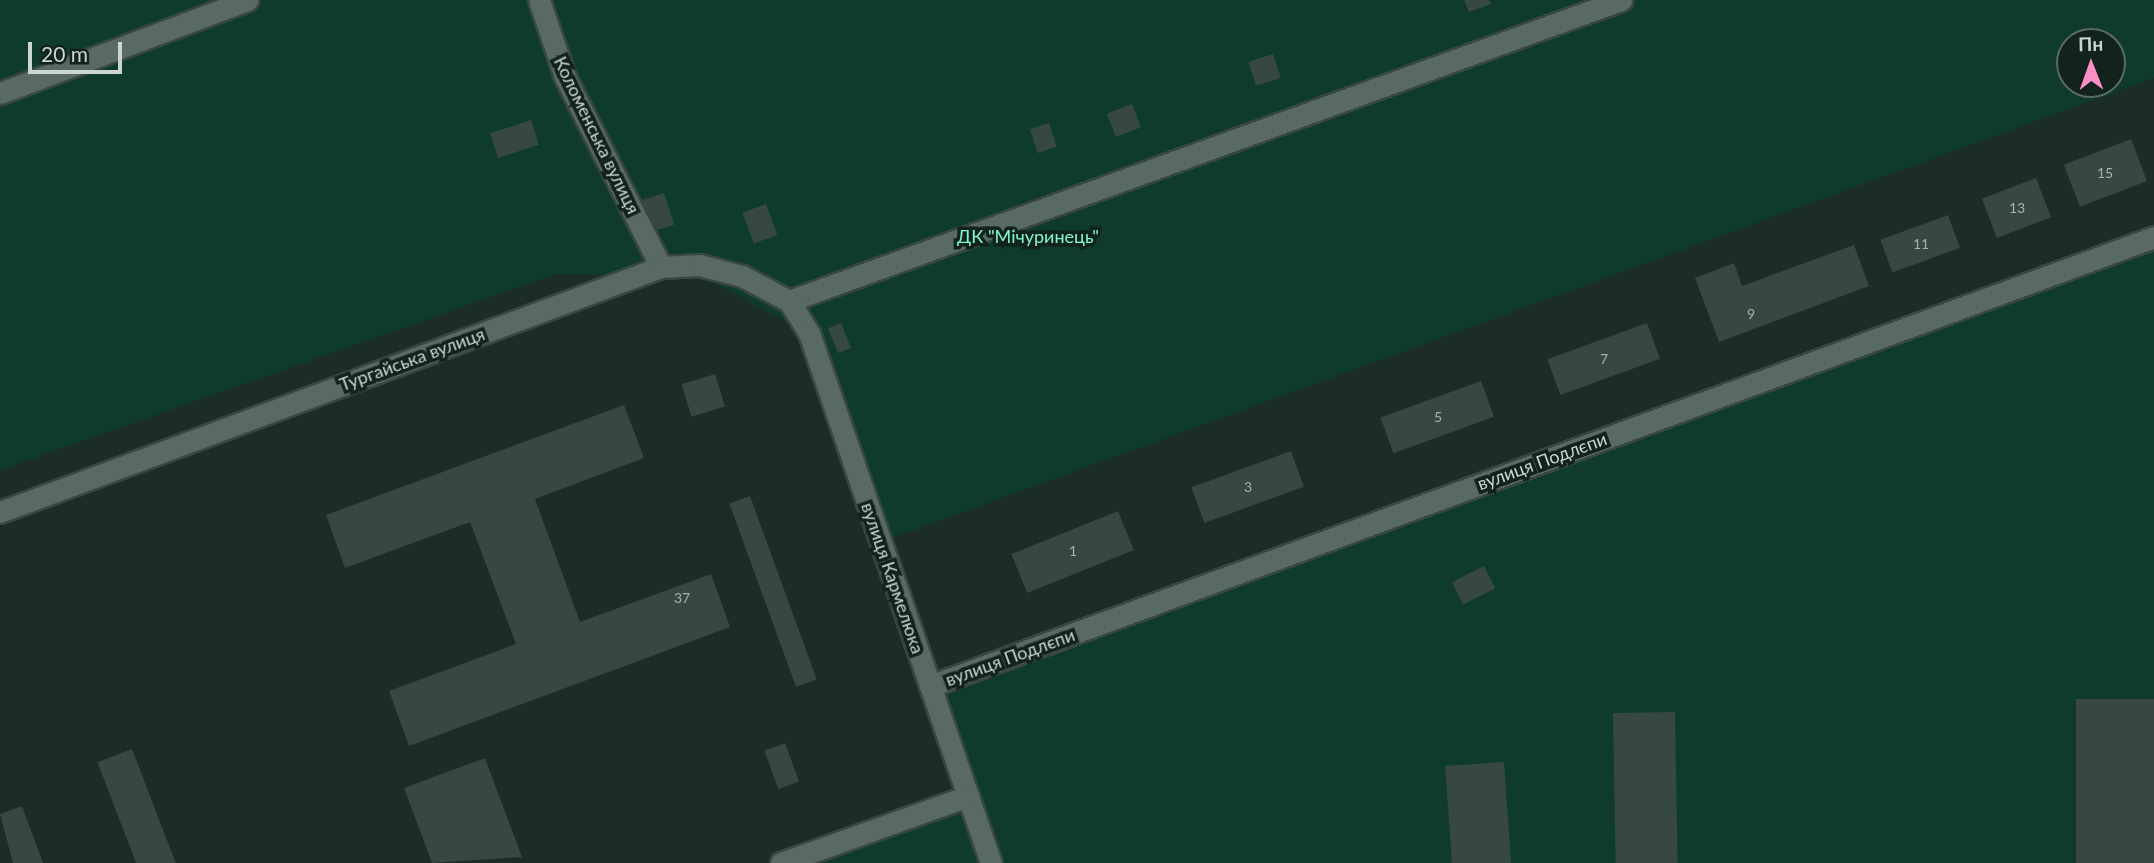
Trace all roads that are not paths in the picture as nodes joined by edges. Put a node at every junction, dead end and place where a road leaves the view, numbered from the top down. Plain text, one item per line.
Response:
1 (247, 0) edge
2 (539, 0) edge
3 (1621, 0) edge
4 (0, 93) edge
5 (2154, 237) edge
6 (661, 267) junction
7 (789, 301) junction
8 (809, 333) joint
9 (0, 512) edge
10 (930, 686) junction
11 (968, 796) junction
12 (781, 863) edge
13 (991, 863) edge

1 - 4 street
2 - 6 street, Коломенська вулиця
3 - 7 street
5 - 10 street, вулиця Подлєпи
6 - 7 street, Тургайська вулиця
6 - 9 street, Тургайська вулиця
7 - 8 street, Тургайська вулиця
8 - 10 street, вулиця Кармелюка
10 - 11 street, вулиця Кармелюка
11 - 12 street
11 - 13 street, вулиця Кармелюка

